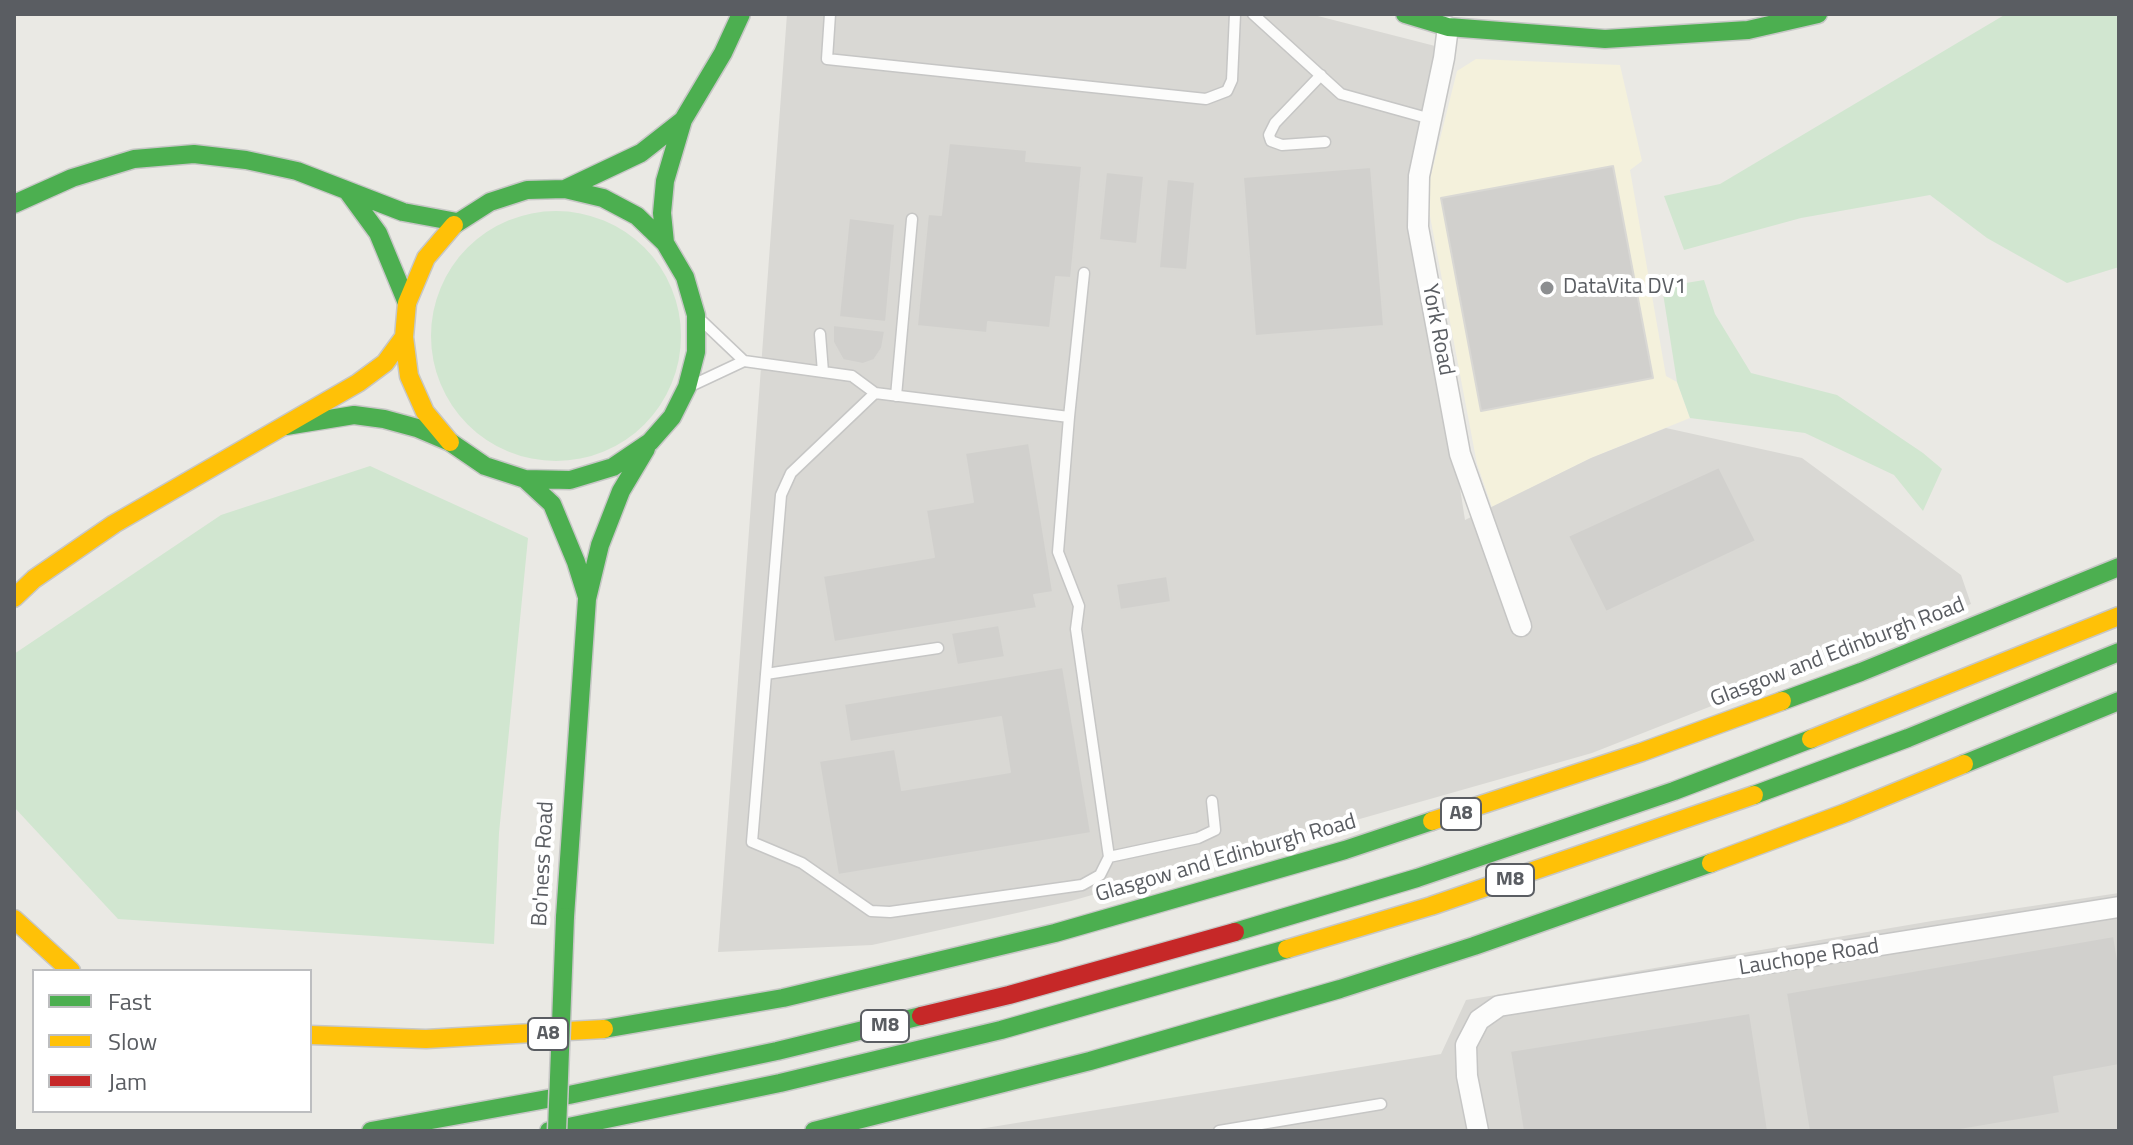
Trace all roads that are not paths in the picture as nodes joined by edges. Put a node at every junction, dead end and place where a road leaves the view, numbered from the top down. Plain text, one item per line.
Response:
1 (741, 14) edge
2 (830, 14) edge
3 (1235, 14) edge
4 (1253, 14) edge
5 (1405, 14) edge
6 (1818, 14) edge
7 (1747, 22) edge
8 (1448, 27) junction
9 (1321, 75) junction
10 (1431, 119) junction
11 (683, 120) junction
12 (1325, 142) dead end
13 (565, 189) junction
14 (348, 192) junction
15 (14, 204) edge
16 (912, 219) dead end
17 (457, 222) junction
18 (665, 243) junction
19 (1084, 273) dead end
20 (407, 303) junction
21 (696, 315) junction
22 (820, 334) dead end
23 (404, 337) junction
24 (744, 361) junction
25 (823, 372) junction
26 (687, 387) junction
27 (875, 393) junction
28 (896, 396) junction
29 (1069, 417) junction
30 (286, 426) junction
31 (450, 442) junction
32 (650, 442) junction
33 (525, 479) junction
34 (2119, 567) edge
35 (14, 598) edge
36 (587, 599) junction
37 (2119, 616) edge
38 (1521, 626) dead end
39 (938, 648) dead end
40 (2119, 652) edge
41 (766, 674) junction
42 (2119, 701) edge
43 (1212, 801) dead end
44 (1109, 857) junction
45 (2119, 907) edge
46 (14, 919) edge
47 (69, 969) edge
48 (312, 1035) edge
49 (1381, 1104) dead end
50 (371, 1131) edge
51 (549, 1131) edge
52 (557, 1131) edge
53 (814, 1131) edge
54 (1219, 1131) edge
55 (1478, 1131) edge

1 - 11 main road
2 - 3 lane
4 - 9 lane
5 - 8 main road
6 - 7 main road
7 - 8 main road
8 - 10 street, York Road
9 - 10 lane
9 - 12 lane
10 - 38 street, York Road
11 - 13 main road
11 - 18 main road
13 - 17 main road
13 - 18 main road
14 - 15 main road
14 - 17 main road
14 - 20 main road
16 - 28 lane
17 - 20 main road
18 - 21 main road
19 - 29 lane
20 - 23 main road
21 - 24 lane
21 - 26 main road
22 - 25 lane
23 - 30 main road
23 - 31 main road
24 - 25 lane
24 - 26 lane
25 - 27 lane
26 - 32 main road
27 - 28 lane
27 - 41 lane
28 - 29 lane
29 - 44 lane
30 - 31 main road
30 - 35 main road
31 - 33 main road
32 - 33 main road
32 - 36 main road, Bo'ness Road
33 - 36 main road, Bo'ness Road
34 - 48 main road, Glasgow and Edinburgh Road / A8
36 - 52 main road, Bo'ness Road, bridge
37 - 50 main road, M8
39 - 41 lane
40 - 51 main road, M8
41 - 44 lane
42 - 53 main road
43 - 44 lane
45 - 55 street, Lauchope Road
46 - 47 main road
49 - 54 lane

